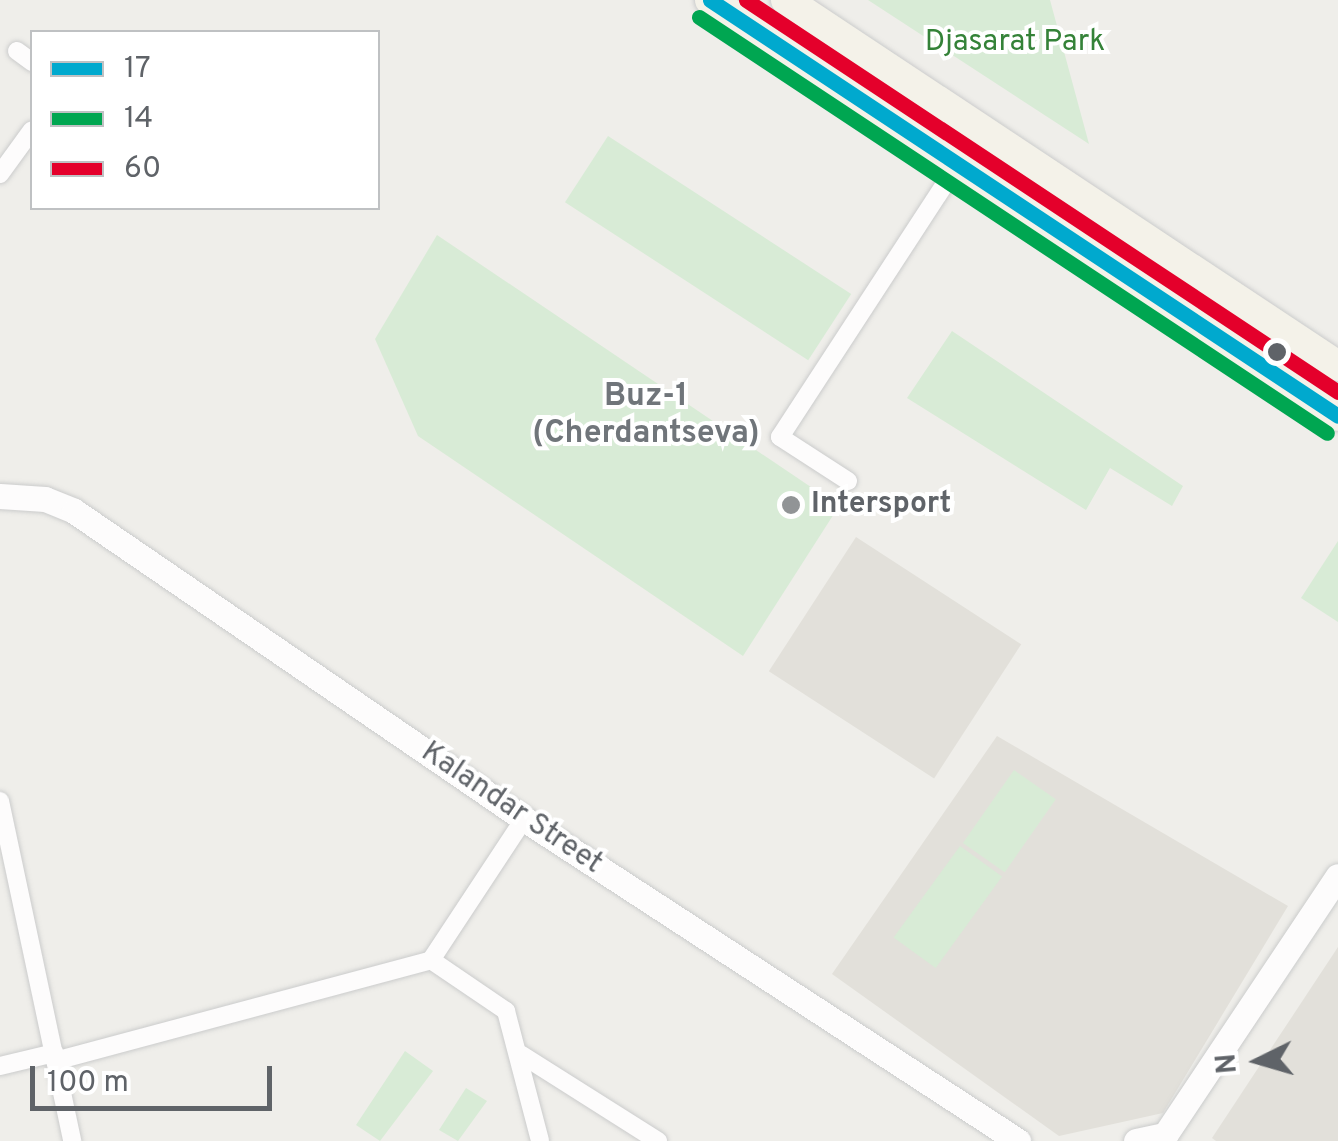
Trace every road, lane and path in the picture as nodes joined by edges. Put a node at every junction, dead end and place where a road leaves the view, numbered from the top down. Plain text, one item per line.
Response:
1 (710, 0) edge
2 (786, 0) edge
3 (30, 133) edge
4 (958, 164) junction
5 (0, 174) edge
6 (1338, 366) edge
7 (1338, 416) edge
8 (848, 481) dead end
9 (0, 496) edge
10 (0, 801) edge
11 (524, 819) junction
12 (1338, 876) edge
13 (431, 960) junction
14 (522, 1055) junction
15 (55, 1057) junction
16 (0, 1066) edge
17 (1165, 1138) edge
18 (72, 1141) edge
19 (540, 1141) edge
20 (658, 1141) edge
21 (1018, 1141) edge
22 (1136, 1141) edge

1 - 4 main road
2 - 6 main road
3 - 5 street
4 - 7 main road
4 - 8 street
9 - 11 street, Kalandar Street
10 - 15 street
11 - 13 street
11 - 21 street, Kalandar Street
12 - 17 street
13 - 14 street
13 - 15 street
14 - 19 street
14 - 20 street
15 - 16 street
15 - 18 street
17 - 22 street

